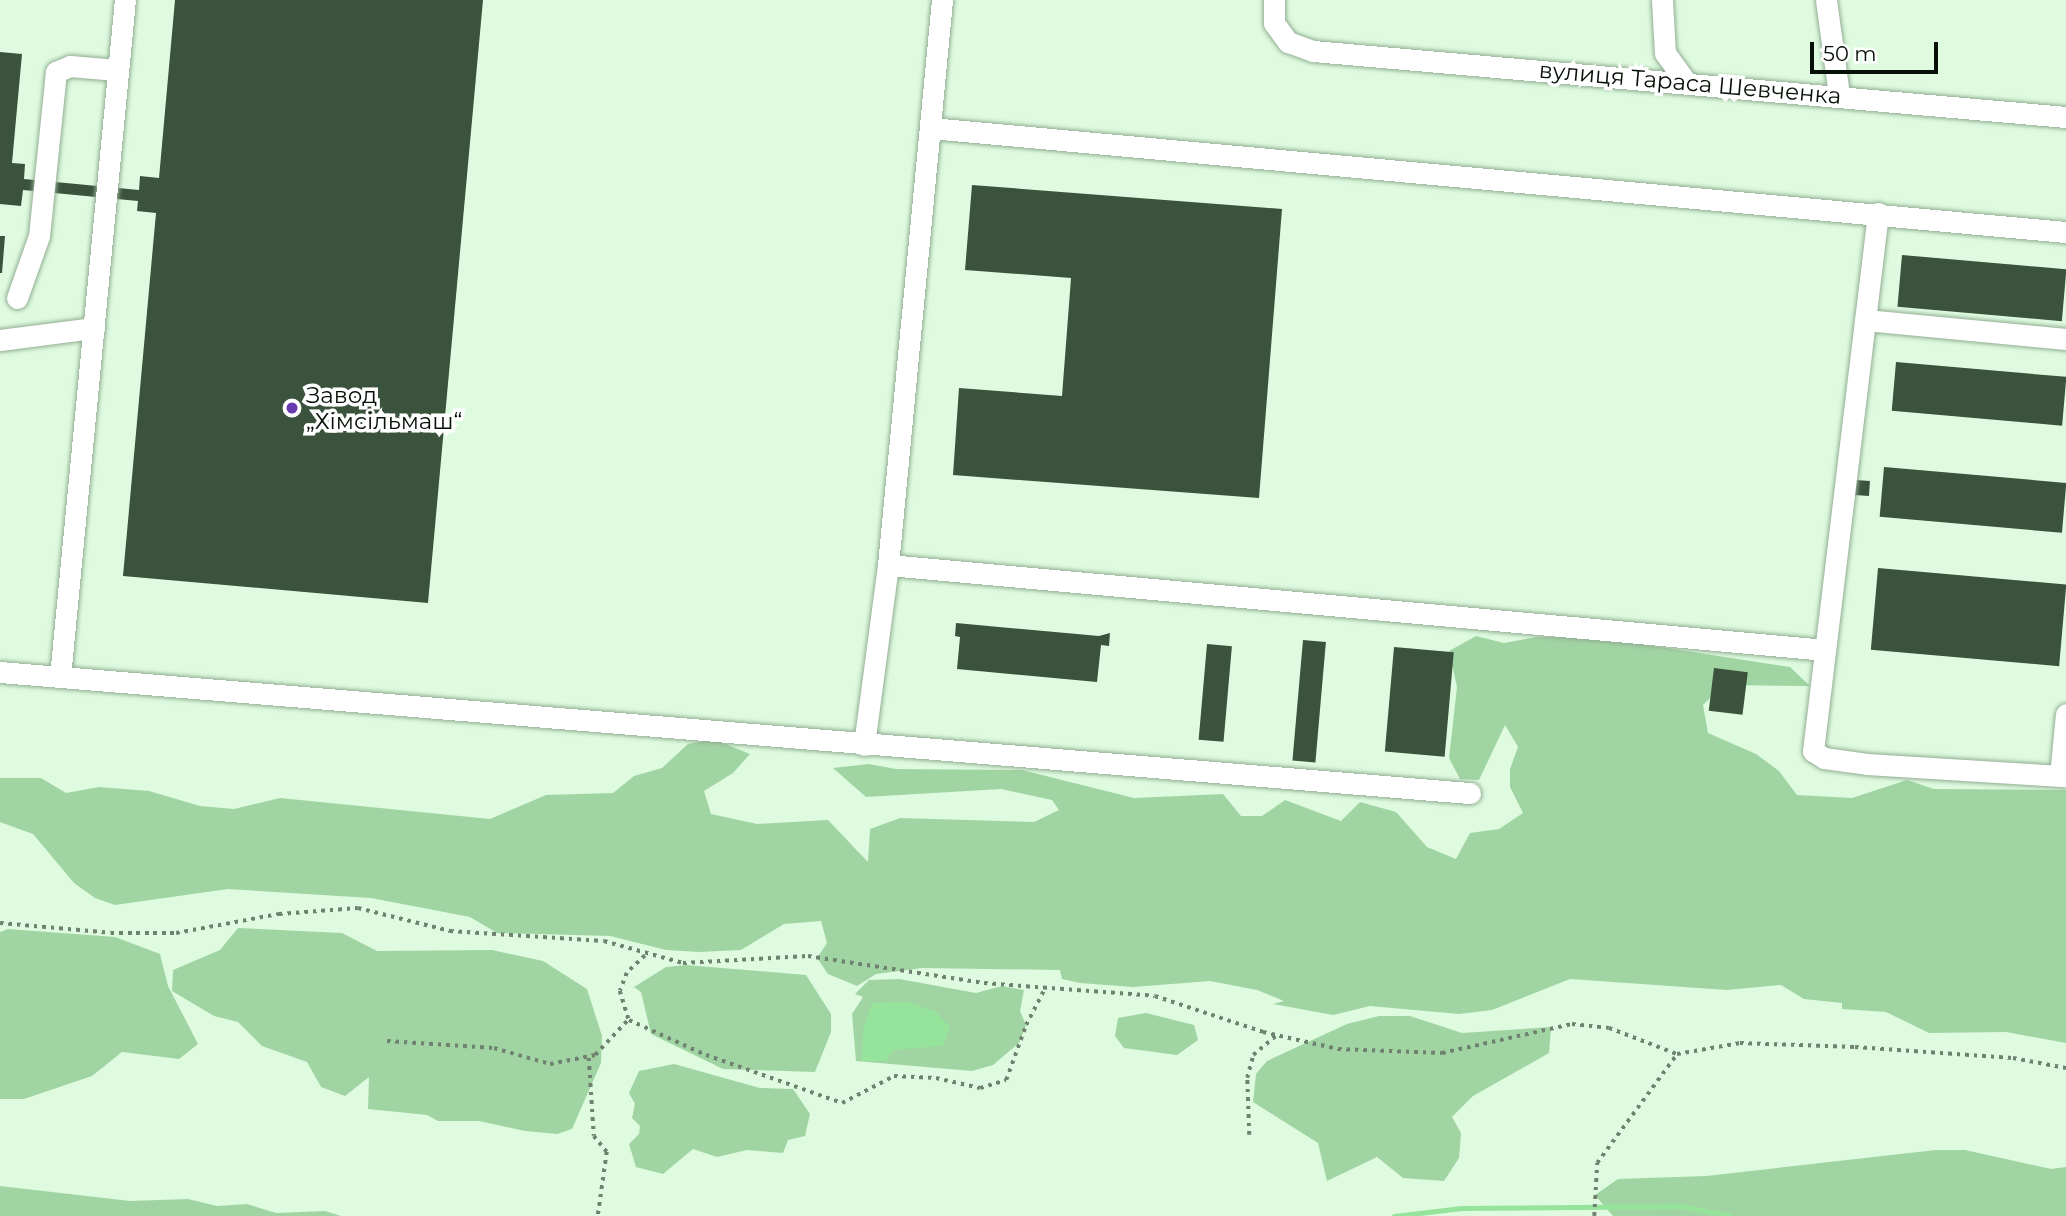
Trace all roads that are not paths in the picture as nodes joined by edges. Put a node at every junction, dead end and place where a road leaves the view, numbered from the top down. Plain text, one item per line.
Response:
1 (125, 0) edge
2 (942, 0) edge
3 (1274, 0) edge
4 (1662, 0) edge
5 (1826, 0) edge
6 (117, 70) junction
7 (1686, 82) junction
8 (1839, 95) junction
9 (2066, 117) edge
10 (931, 128) junction
11 (1878, 213) junction
12 (2066, 232) edge
13 (16, 298) dead end
14 (1865, 320) junction
15 (94, 328) junction
16 (2066, 339) edge
17 (0, 340) edge
18 (888, 565) junction
19 (1825, 650) junction
20 (0, 671) edge
21 (60, 677) junction
22 (2066, 714) edge
23 (864, 745) junction
24 (2063, 776) edge
25 (1470, 793) dead end

1 - 6 lane
2 - 10 lane
3 - 7 lane, вулиця Тараса Шевченка
4 - 7 lane
5 - 8 lane
6 - 13 lane
6 - 15 lane
7 - 8 lane, вулиця Тараса Шевченка
8 - 9 lane, вулиця Тараса Шевченка
10 - 11 lane
10 - 18 lane
11 - 12 lane
11 - 14 lane
14 - 16 lane
14 - 19 lane
15 - 17 lane
15 - 21 lane
18 - 19 lane
18 - 23 lane
19 - 24 lane
20 - 21 lane
21 - 23 lane
22 - 24 lane
23 - 25 lane

